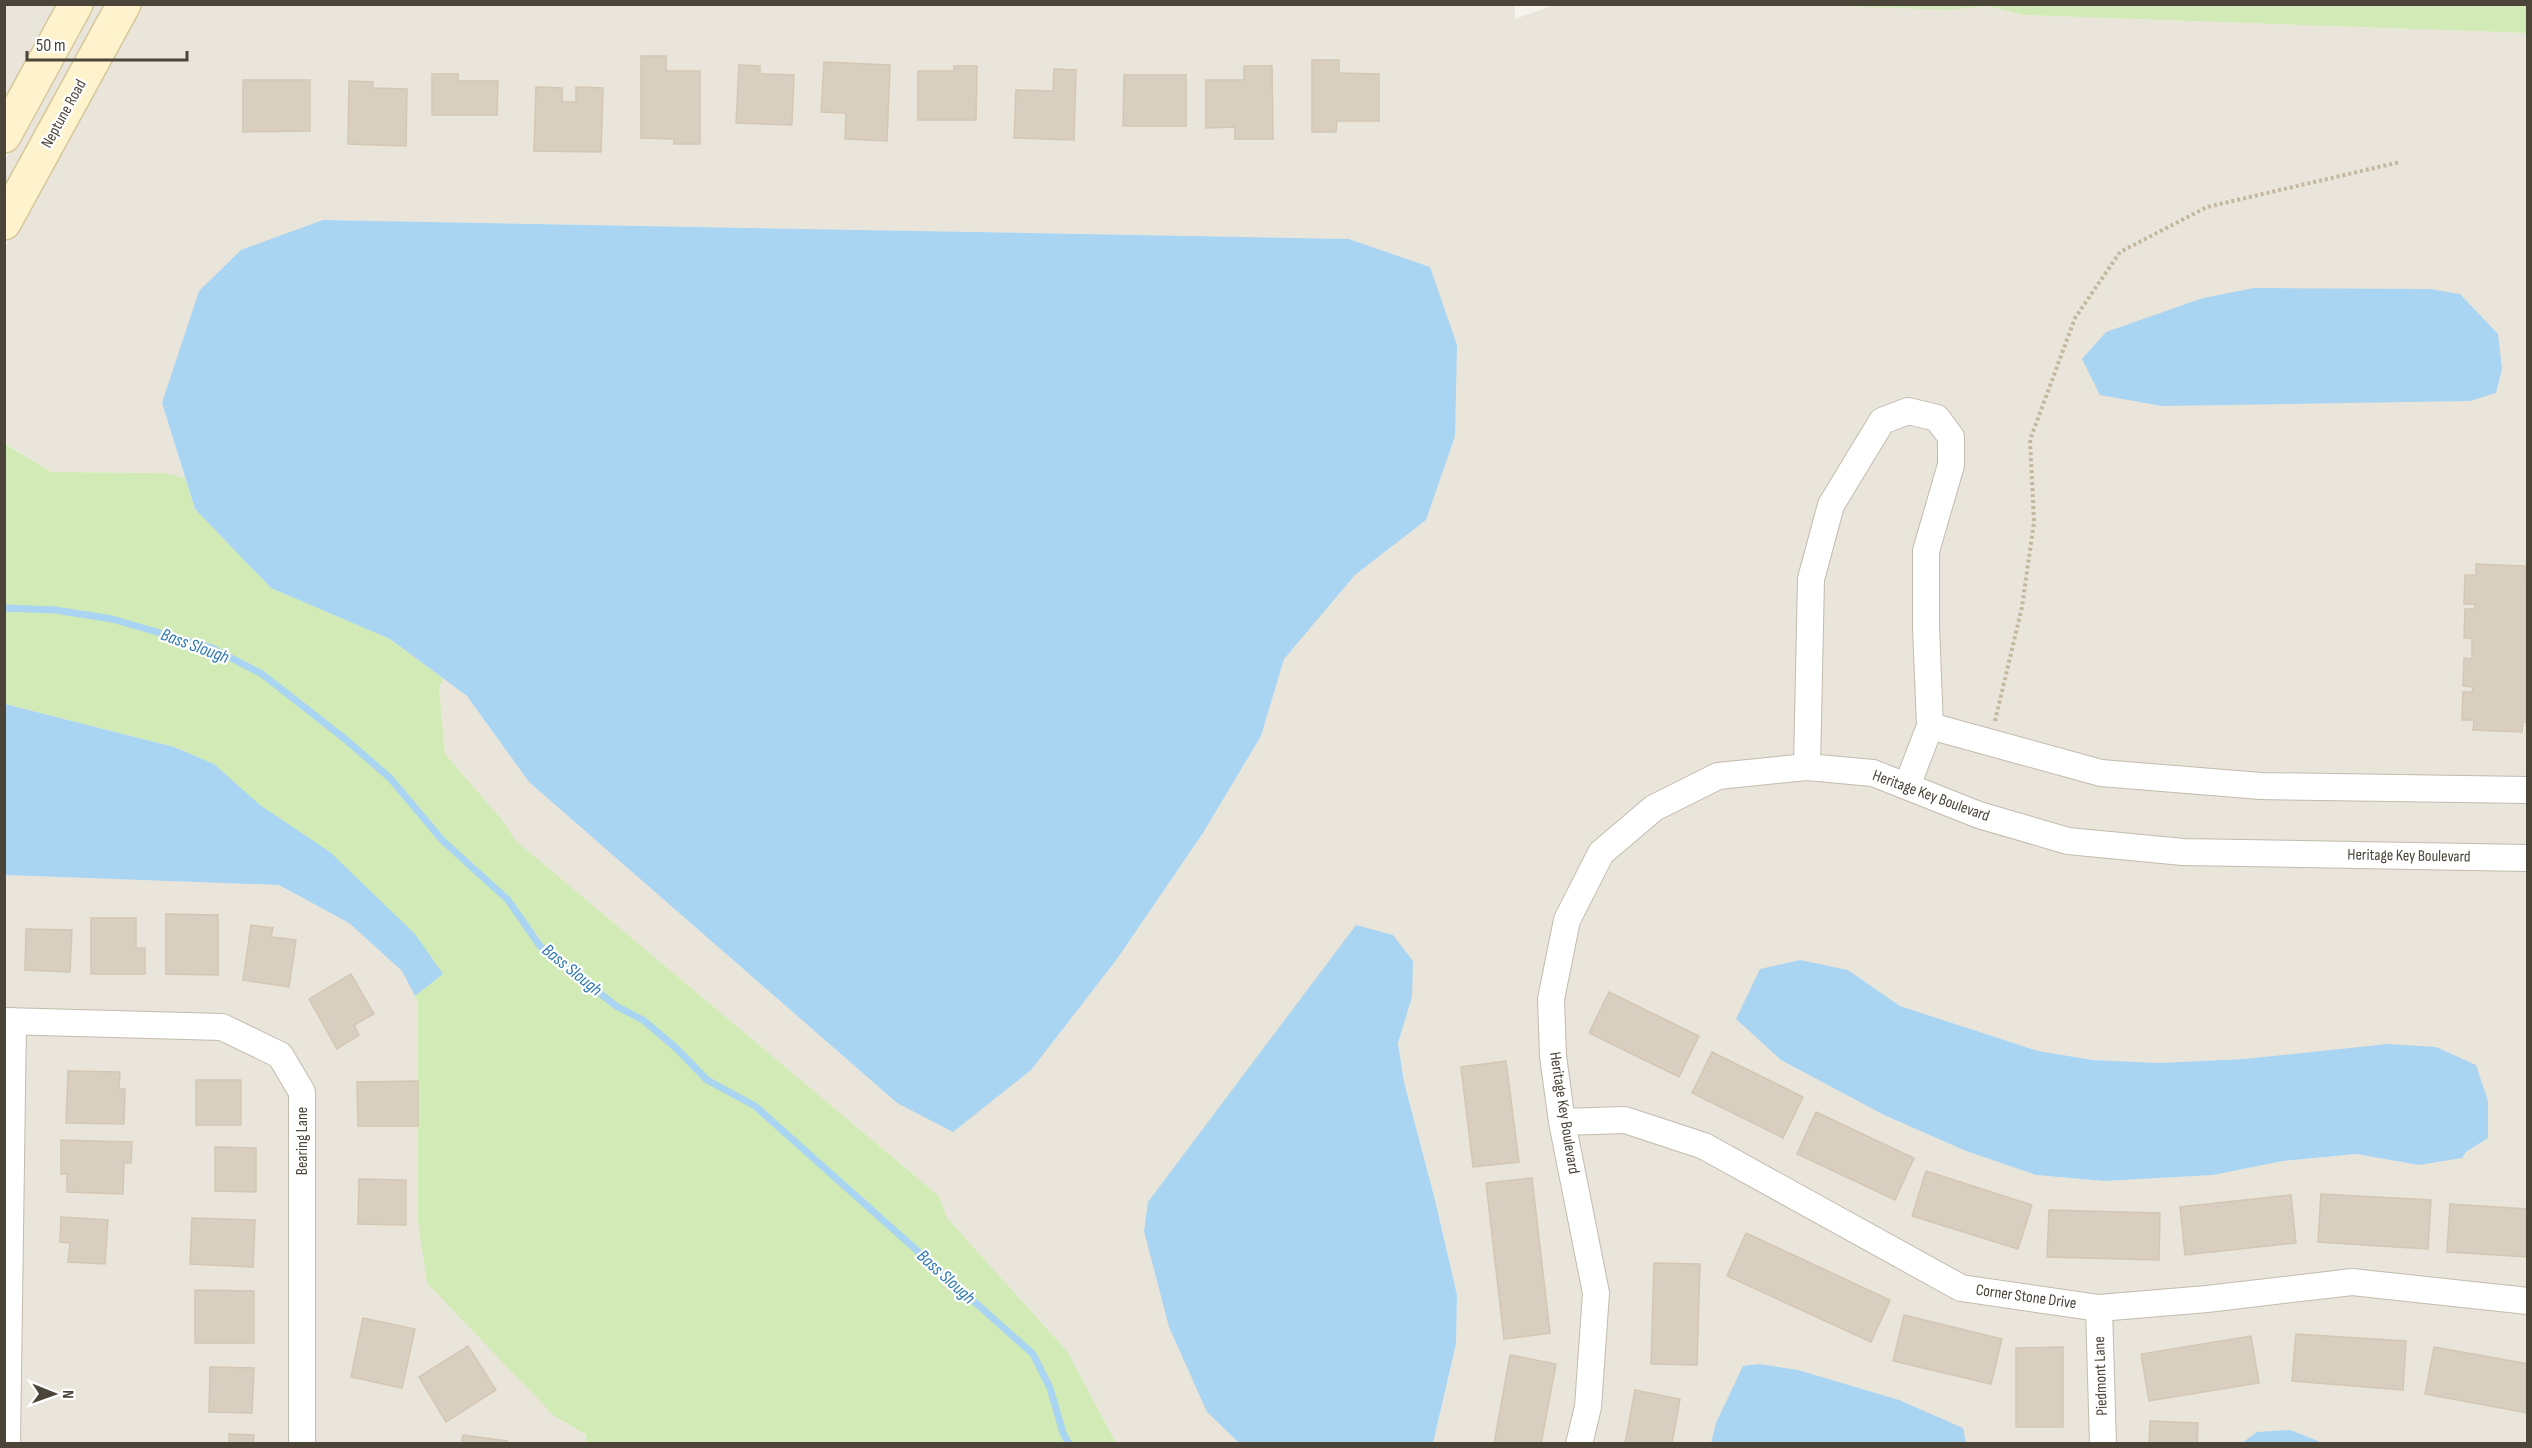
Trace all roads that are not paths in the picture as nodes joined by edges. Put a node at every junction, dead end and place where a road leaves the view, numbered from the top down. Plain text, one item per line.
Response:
1 (76, 4) edge
2 (124, 4) edge
3 (4, 136) edge
4 (4, 223) edge
5 (1930, 726) junction
6 (1807, 767) junction
7 (1907, 786) junction
8 (2528, 790) edge
9 (2528, 858) edge
10 (9, 1021) edge
11 (1562, 1122) junction
12 (2528, 1301) edge
13 (2099, 1308) junction
14 (7, 1443) edge
15 (302, 1443) edge
16 (1579, 1443) edge
17 (2103, 1443) edge

1 - 3 main road
2 - 4 main road, Neptune Road
5 - 6 street
5 - 7 street
5 - 8 street
6 - 7 street, Heritage Key Boulevard
6 - 11 street, Heritage Key Boulevard
7 - 9 street, Heritage Key Boulevard
10 - 14 street
10 - 15 street, Bearing Lane
11 - 13 street, Corner Stone Drive
11 - 16 street, Heritage Key Boulevard
12 - 13 street, Corner Stone Drive
13 - 17 street, Piedmont Lane

